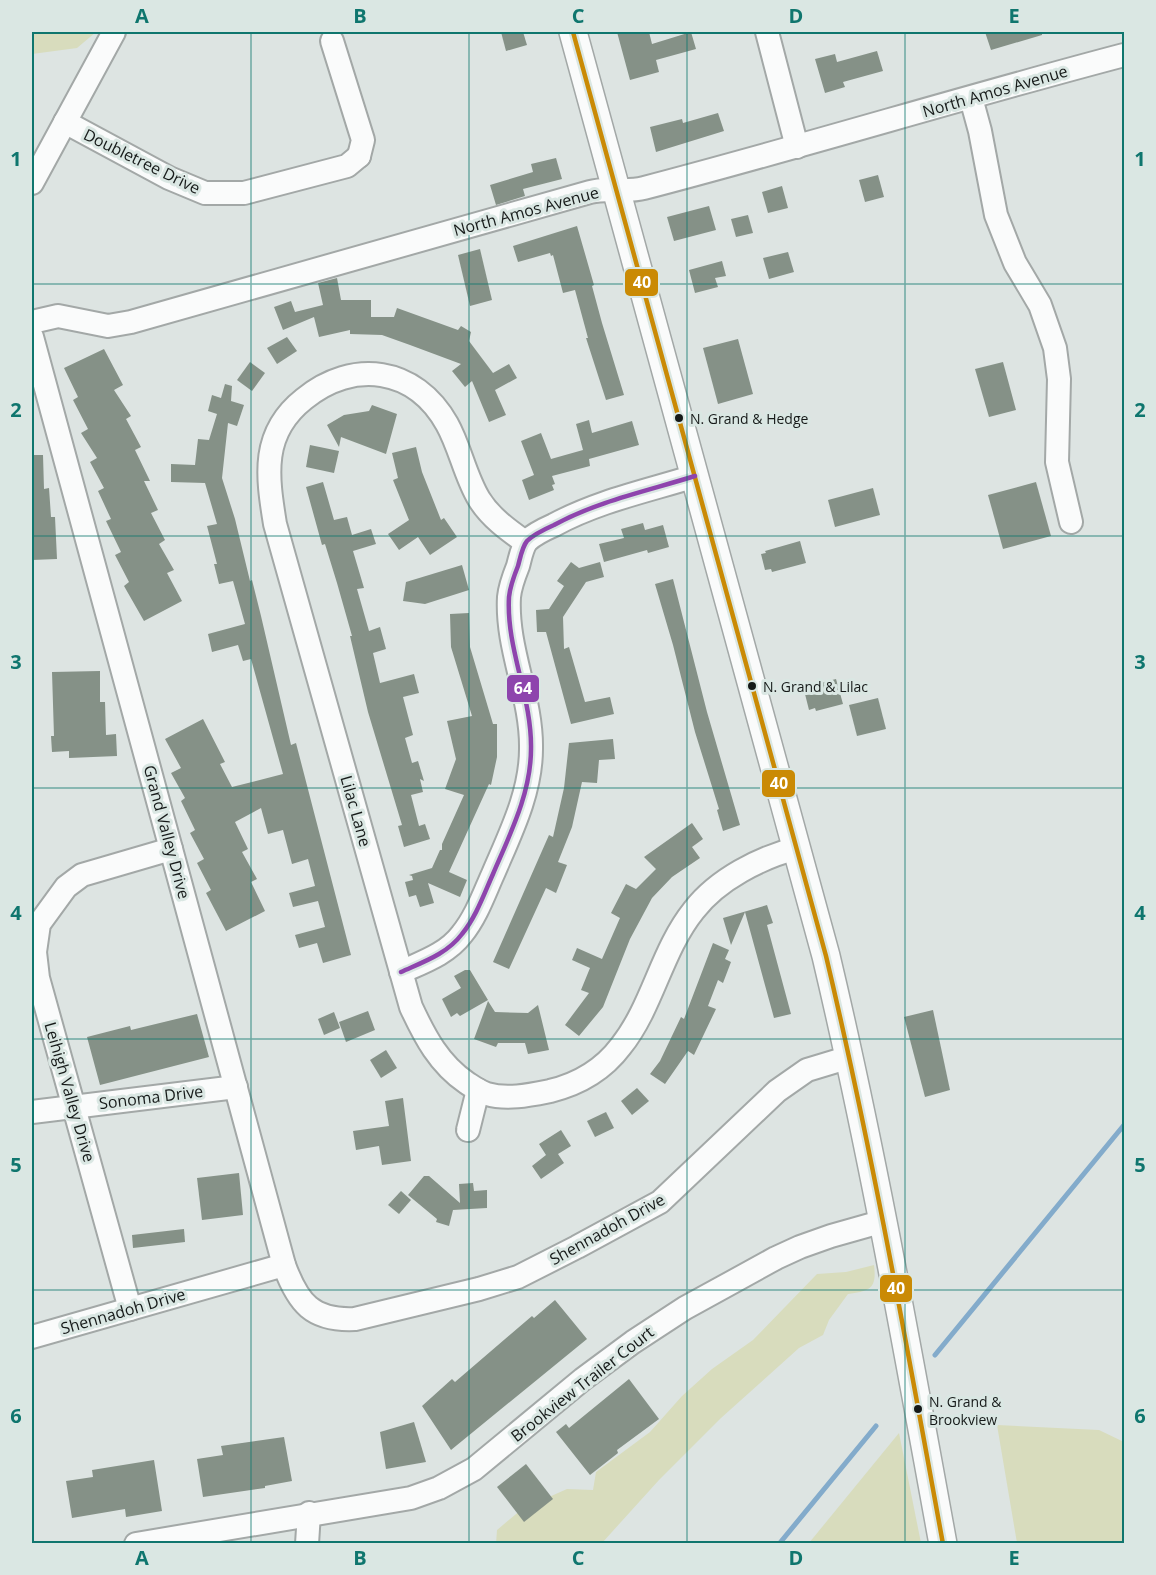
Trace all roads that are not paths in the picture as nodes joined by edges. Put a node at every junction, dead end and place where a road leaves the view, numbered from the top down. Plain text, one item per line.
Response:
1 (114, 32) edge
2 (573, 32) edge
3 (767, 32) edge
4 (332, 41) dead end
5 (1125, 55) edge
6 (971, 98) junction
7 (64, 122) junction
8 (797, 147) junction
9 (39, 149) edge
10 (32, 183) edge
11 (617, 190) junction
12 (32, 322) edge
13 (32, 337) edge
14 (695, 476) junction
15 (1071, 522) dead end
16 (525, 542) junction
17 (797, 848) junction
18 (171, 849) junction
19 (401, 972) junction
20 (850, 1057) junction
21 (236, 1087) junction
22 (478, 1090) junction
23 (74, 1106) junction
24 (32, 1112) edge
25 (468, 1130) dead end
26 (884, 1221) junction
27 (284, 1265) junction
28 (130, 1309) junction
29 (322, 1315) joint
30 (32, 1337) edge
31 (309, 1513) junction
32 (136, 1544) edge
33 (307, 1544) edge
34 (943, 1544) edge

1 - 7 street
2 - 11 main road
3 - 8 street
4 - 7 street, Doubletree Drive
5 - 6 street, North Amos Avenue
6 - 8 street, North Amos Avenue
6 - 15 street
7 - 9 street
8 - 11 street, North Amos Avenue
9 - 10 street
11 - 12 street, North Amos Avenue
11 - 14 main road
13 - 18 street, Grand Valley Drive
14 - 16 street
14 - 17 main road
16 - 19 street
16 - 19 street, Lilac Lane
17 - 20 main road
17 - 22 street, Lilac Lane
18 - 21 street, Grand Valley Drive
18 - 23 street, Leihigh Valley Drive
19 - 22 street, Lilac Lane
20 - 26 main road
20 - 29 street, Shennadoh Drive
21 - 23 street, Sonoma Drive
21 - 27 street, Grand Valley Drive
22 - 25 street
23 - 24 street, Sonoma Drive
23 - 28 street, Leihigh Valley Drive
26 - 31 street, Brookview Trailer Court
26 - 34 main road
27 - 28 street, Shennadoh Drive
27 - 29 street, Grand Valley Drive
28 - 30 street, Shennadoh Drive
31 - 32 street, Brookview Trailer Court
31 - 33 street

